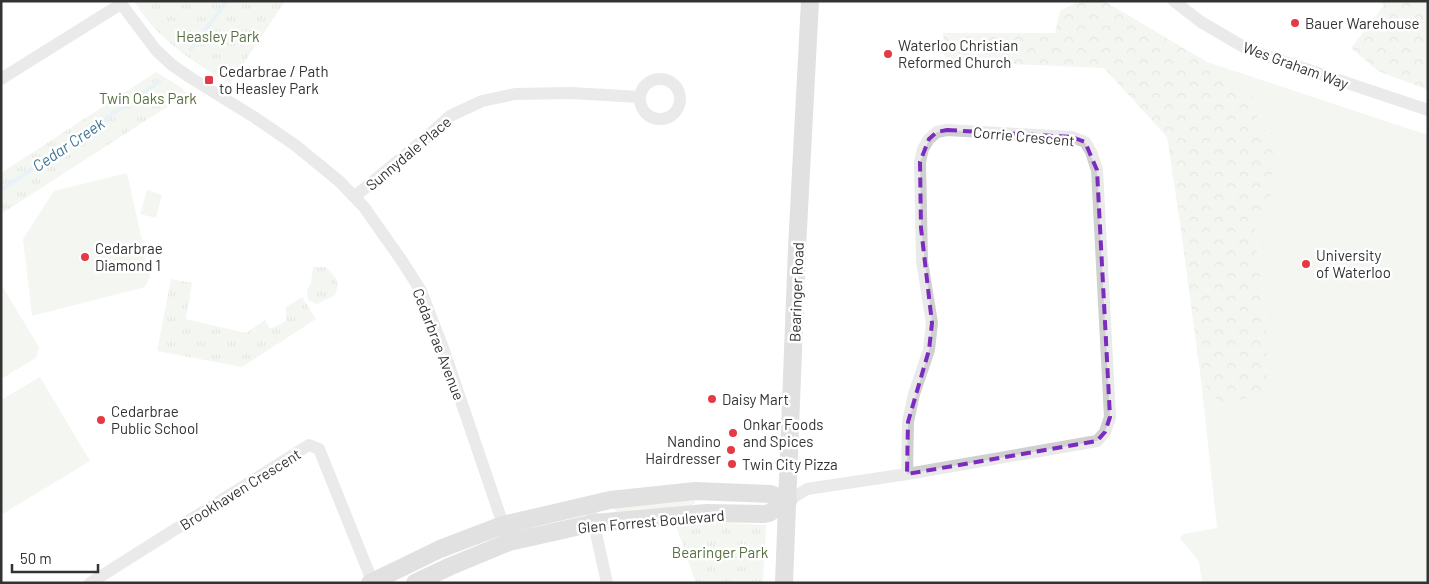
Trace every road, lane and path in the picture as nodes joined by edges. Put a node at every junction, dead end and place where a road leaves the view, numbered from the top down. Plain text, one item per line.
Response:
1 (810, 1) edge
2 (1174, 1) edge
3 (120, 3) edge
4 (1, 79) edge
5 (640, 98) dead end
6 (1428, 110) edge
7 (354, 197) junction
8 (906, 474) junction
9 (788, 501) junction
10 (590, 506) junction
11 (594, 523) junction
12 (503, 524) junction
13 (510, 542) junction
14 (372, 582) edge
15 (90, 583) edge
16 (415, 583) edge
17 (607, 583) edge
18 (784, 583) edge

1 - 9 street, Bearinger Road
2 - 6 street, Wes Graham Way
3 - 4 street
3 - 7 street, Cedarbrae Avenue
5 - 7 street, Sunnydale Place
7 - 12 street, Cedarbrae Avenue
8 - 8 street, Corrie Crescent
8 - 9 street, Corrie Crescent
9 - 10 street, Glen Forrest Boulevard
9 - 11 street, Glen Forrest Boulevard
9 - 18 street, Bearinger Road
10 - 11 street
10 - 12 street, Glen Forrest Boulevard
11 - 13 street, Glen Forrest Boulevard
11 - 17 street
12 - 13 street, Cedarbrae Avenue
12 - 14 street, Glen Forrest Boulevard
13 - 16 street, Glen Forrest Boulevard
14 - 15 street, Brookhaven Crescent

